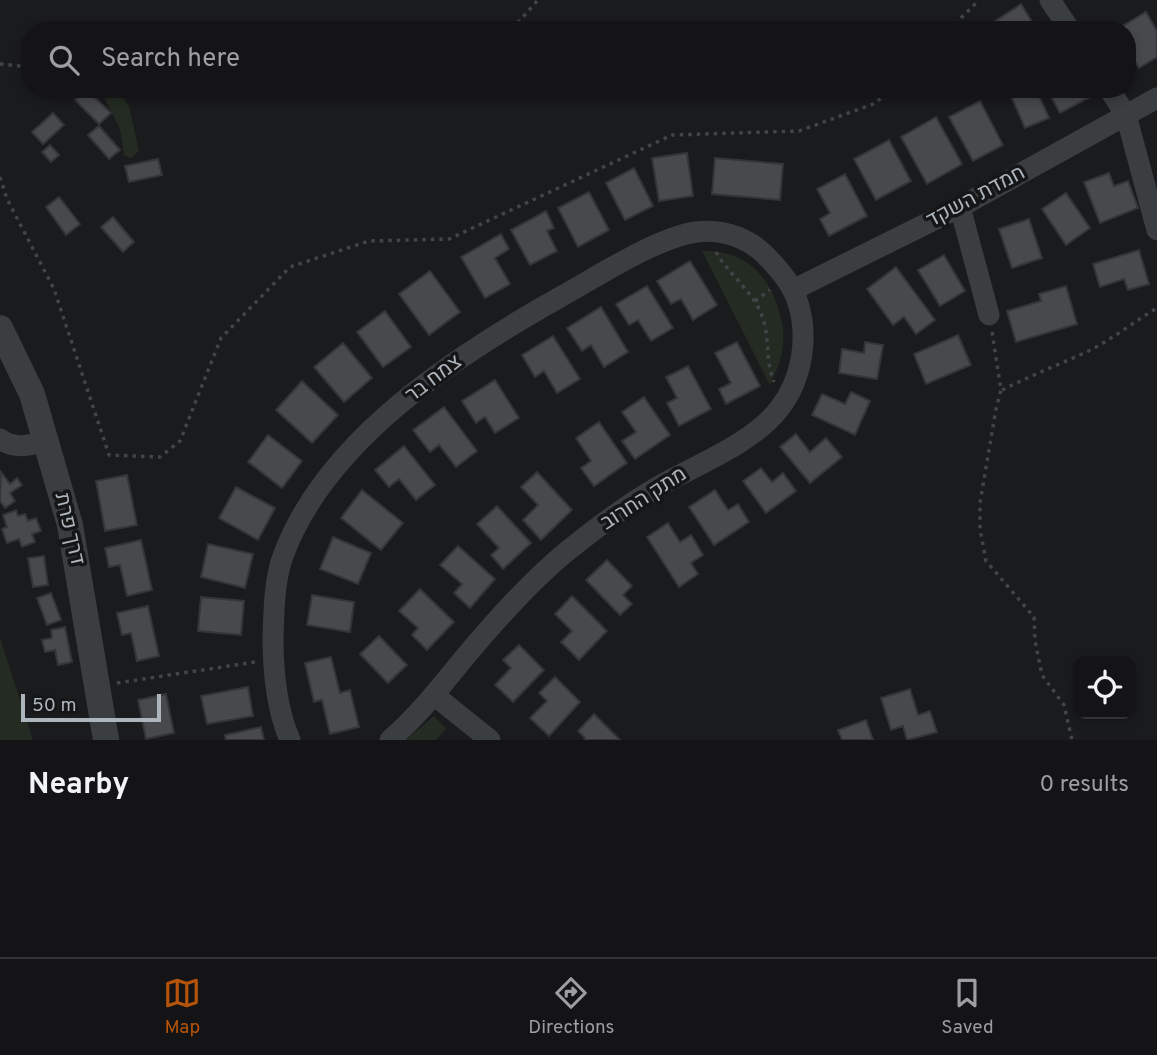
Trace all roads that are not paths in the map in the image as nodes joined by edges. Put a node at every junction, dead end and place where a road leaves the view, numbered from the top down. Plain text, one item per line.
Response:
1 (1050, 0) edge
2 (1064, 21) edge
3 (1115, 98) edge
4 (1157, 98) edge
5 (1126, 116) junction
6 (960, 207) junction
7 (1157, 230) edge
8 (793, 290) junction
9 (989, 315) road end
10 (0, 328) edge
11 (0, 439) edge
12 (47, 441) junction
13 (434, 695) junction
14 (106, 740) edge
15 (289, 740) edge
16 (390, 740) edge
17 (490, 740) edge

1 - 2 street
3 - 5 street
4 - 5 street, חמדת השקד
5 - 6 street, חמדת השקד
5 - 7 street
6 - 8 street, חמדת השקד
6 - 9 street
8 - 13 street, מתק החרוב
8 - 15 street, צמח בר
10 - 12 street, דרך פרת
11 - 12 street
12 - 14 street, דרך פרת
13 - 16 street, מתק החרוב
13 - 17 street

